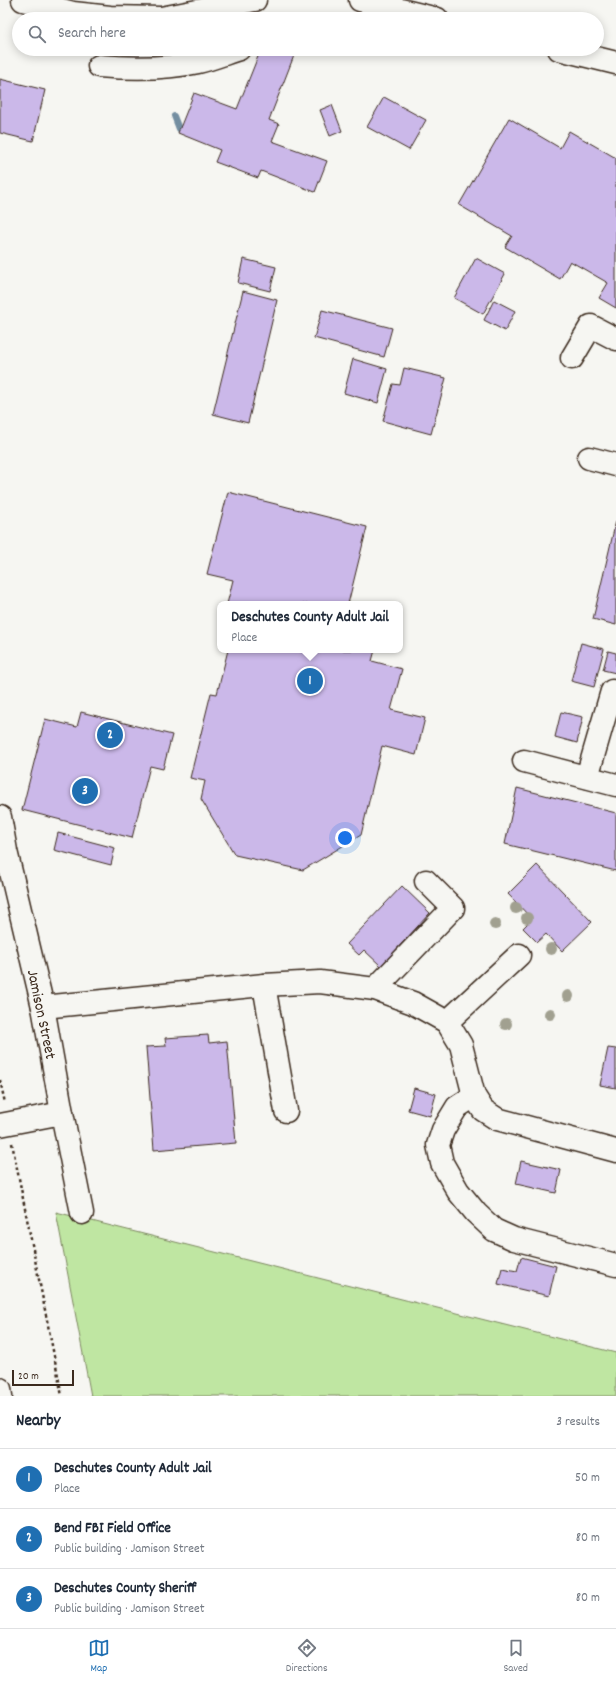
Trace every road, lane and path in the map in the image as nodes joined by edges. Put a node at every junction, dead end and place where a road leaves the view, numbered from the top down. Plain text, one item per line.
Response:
1 (23, 0) edge
2 (255, 0) edge
3 (360, 0) edge
4 (223, 3) edge
5 (69, 12) edge
6 (188, 12) edge
7 (409, 12) edge
8 (217, 56) edge
9 (588, 56) edge
10 (166, 58) edge
11 (616, 63) edge
12 (99, 66) dead end
13 (616, 339) edge
14 (572, 358) dead end
15 (589, 458) dead end
16 (616, 465) edge
17 (616, 692) edge
18 (524, 762) dead end
19 (587, 777) junction
20 (616, 785) edge
21 (0, 817) edge
22 (426, 881) dead end
23 (520, 955) dead end
24 (264, 985) junction
25 (375, 989) junction
26 (43, 1007) junction
27 (447, 1022) junction
28 (0, 1080) edge
29 (474, 1096) junction
30 (286, 1111) dead end
31 (62, 1113) junction
32 (4, 1124) edge
33 (616, 1150) edge
34 (82, 1213) dead end
35 (616, 1265) edge
36 (0, 1389) edge
37 (1, 1396) edge
38 (62, 1396) edge

1 - 5 main road
2 - 4 main road
3 - 7 main road
4 - 6 main road
8 - 10 main road
9 - 11 main road
10 - 12 main road
13 - 14 main road
15 - 16 main road
17 - 19 main road
18 - 19 main road
19 - 20 main road
21 - 26 main road, Jamison Street
22 - 25 main road
23 - 27 main road
24 - 25 main road
24 - 26 main road
24 - 30 main road
25 - 27 main road
26 - 31 main road, Jamison Street
27 - 29 main road
28 - 32 path
29 - 33 main road
29 - 35 main road
31 - 32 main road
31 - 34 main road, Jamison Street
32 - 38 path
36 - 37 main road

